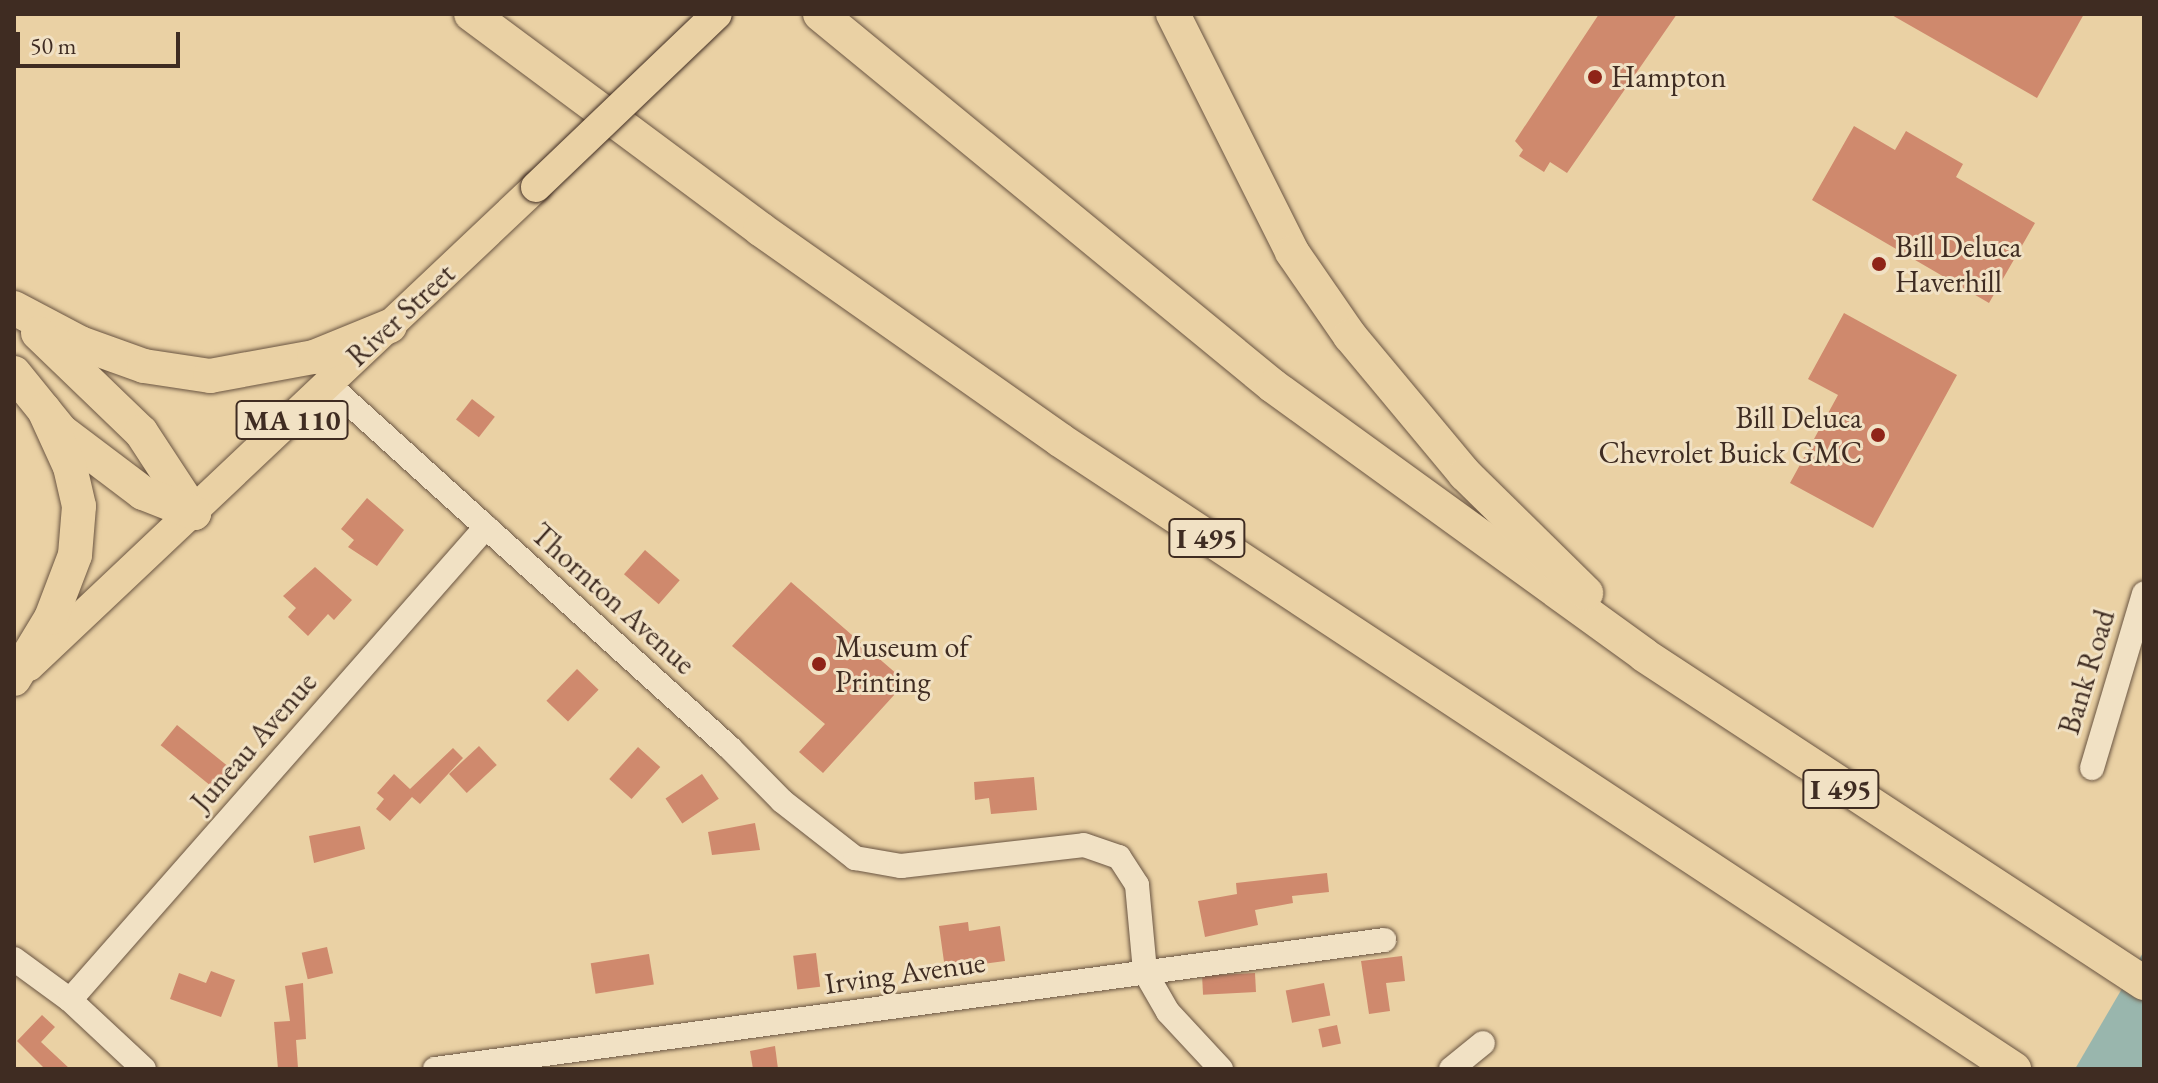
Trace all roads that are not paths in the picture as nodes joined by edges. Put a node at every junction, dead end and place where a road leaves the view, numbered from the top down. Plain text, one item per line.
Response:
1 (457, 14) edge
2 (471, 14) edge
3 (717, 14) edge
4 (820, 14) edge
5 (1173, 14) edge
6 (514, 47) junction
7 (14, 308) edge
8 (390, 326) junction
9 (14, 373) edge
10 (329, 385) junction
11 (44, 410) junction
12 (194, 513) junction
13 (486, 527) junction
14 (2144, 594) edge
15 (1644, 655) junction
16 (14, 680) edge
17 (2092, 768) dead end
18 (1384, 940) dead end
19 (14, 959) edge
20 (1145, 972) junction
21 (2144, 983) edge
22 (70, 1000) junction
23 (1483, 1043) dead end
24 (144, 1069) edge
25 (435, 1069) edge
26 (1221, 1069) edge
27 (1451, 1069) edge
28 (2014, 1069) edge

1 - 6 highway
2 - 6 highway, I 495
3 - 8 main road, River Street / MA 110, bridge
4 - 15 highway, I 495
5 - 15 highway
6 - 28 highway, I 495
7 - 8 highway
7 - 12 highway
8 - 10 main road, River Street / MA 110
9 - 11 highway
10 - 12 main road, River Street / MA 110
10 - 13 street, Thornton Avenue
11 - 12 highway
11 - 16 highway
12 - 16 main road, River Street / MA 110
13 - 20 street, Thornton Avenue
13 - 22 street, Juneau Avenue
14 - 17 street, Bank Road
15 - 21 highway, I 495
18 - 20 street, Irving Avenue
19 - 22 street
20 - 25 street, Irving Avenue
20 - 26 street
22 - 24 street
23 - 27 street

